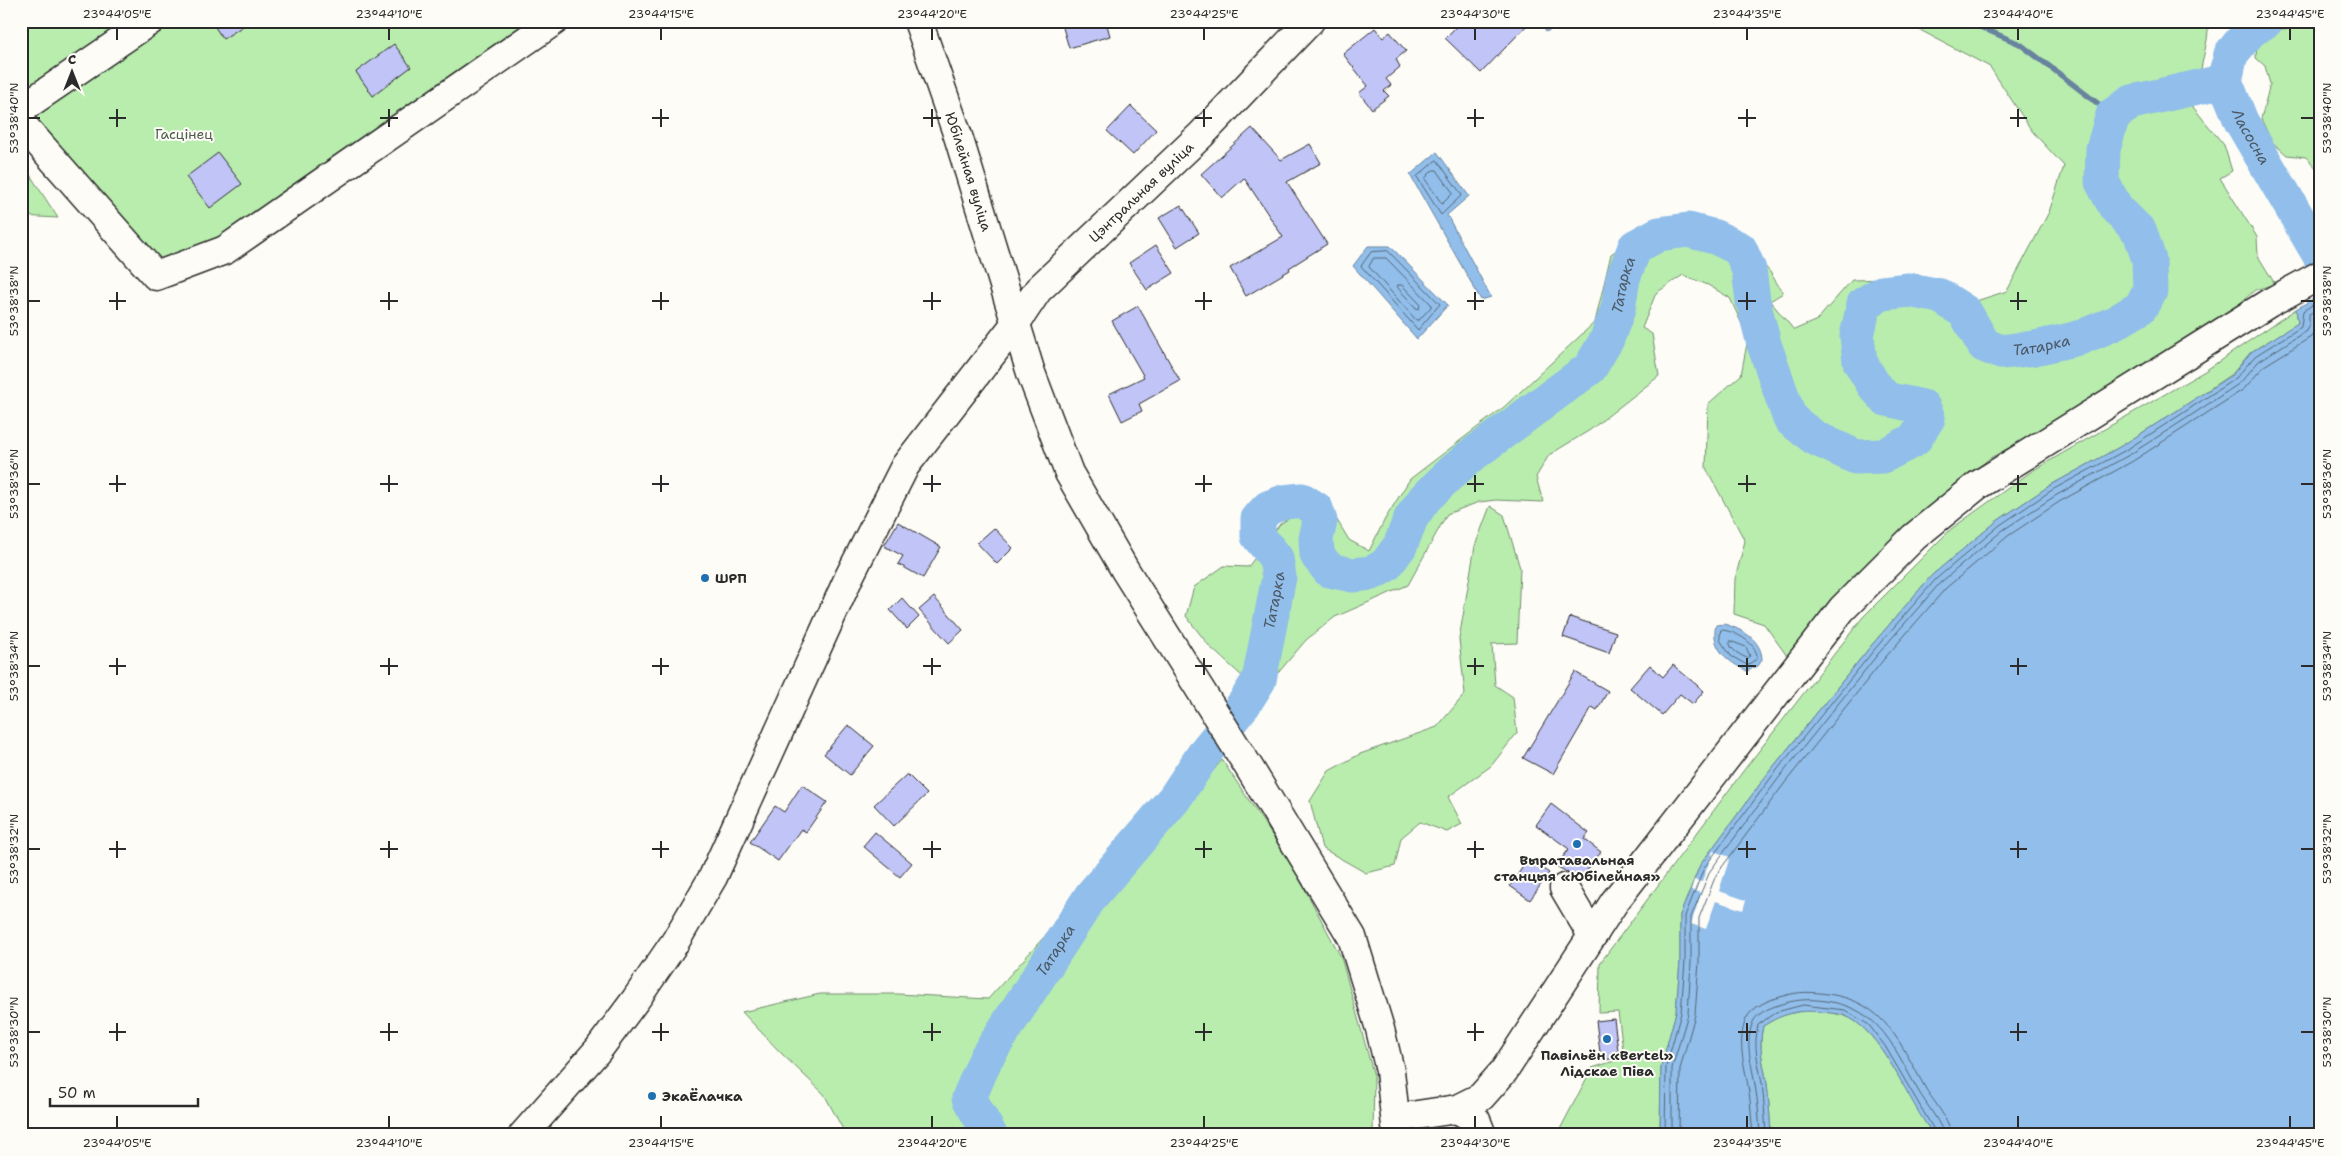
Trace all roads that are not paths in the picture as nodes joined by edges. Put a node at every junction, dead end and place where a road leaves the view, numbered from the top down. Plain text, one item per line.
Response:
1 (150, 21) edge
2 (554, 21) edge
3 (918, 21) edge
4 (1310, 21) edge
5 (21, 108) edge
6 (21, 123) edge
7 (2320, 275) edge
8 (1016, 323) junction
9 (1564, 888) dead end
10 (1595, 932) junction
11 (1457, 1109) junction
12 (1397, 1126) edge
13 (529, 1128) edge
14 (1482, 1135) edge

1 - 5 street
2 - 6 street
3 - 8 street, Юбілейная вуліца
4 - 8 street, Цэнтральная вуліца
7 - 10 street
8 - 12 street, Юбілейная вуліца
8 - 13 street, Цэнтральная вуліца
9 - 10 street
10 - 11 street
11 - 12 street
11 - 14 street

